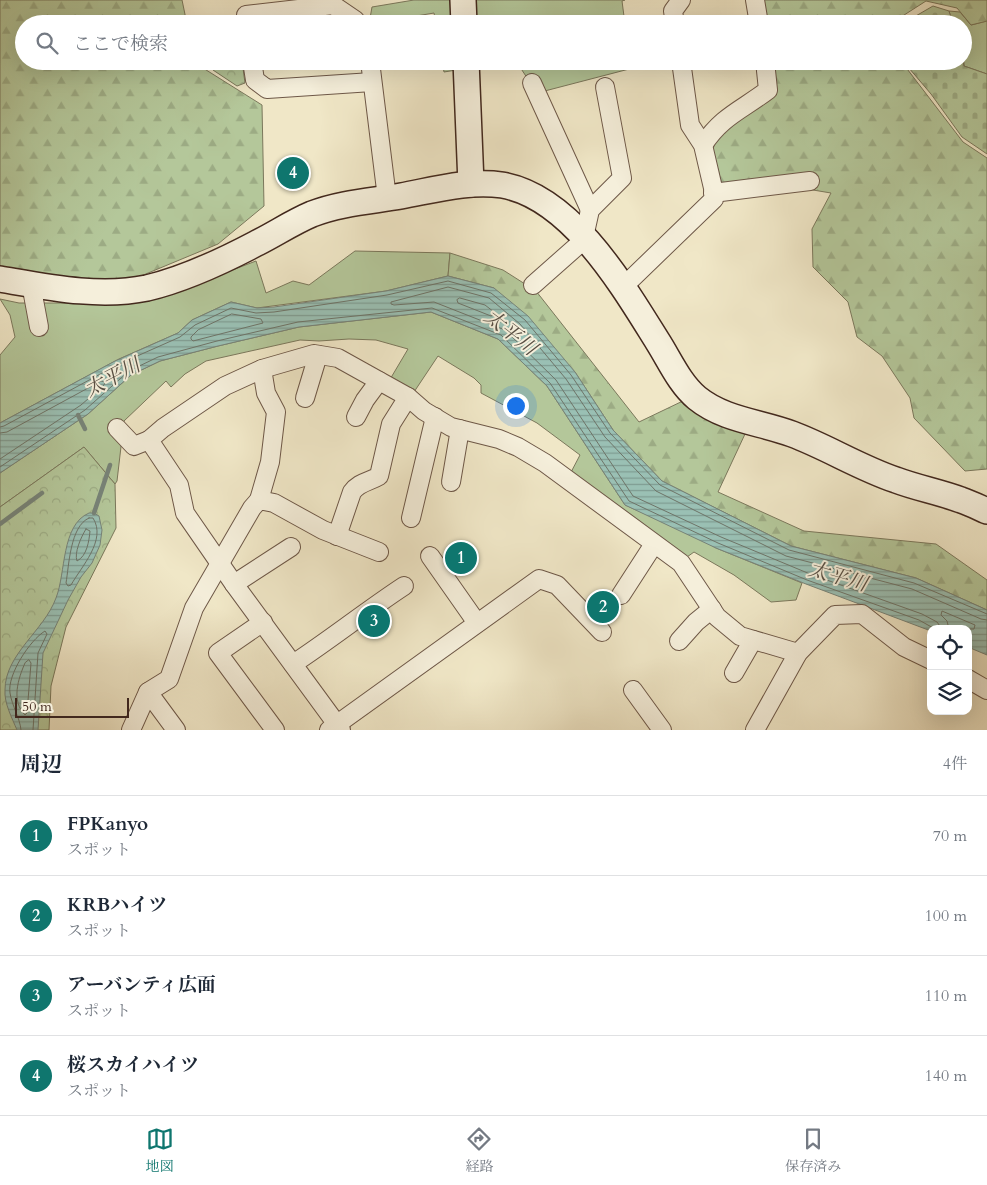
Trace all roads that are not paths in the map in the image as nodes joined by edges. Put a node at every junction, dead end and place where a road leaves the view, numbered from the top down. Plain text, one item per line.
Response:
1 (464, 0) edge
2 (681, 0) edge
3 (755, 0) edge
4 (246, 15) edge
5 (347, 15) edge
6 (464, 15) edge
7 (674, 15) edge
8 (758, 15) edge
9 (253, 70) edge
10 (371, 70) edge
11 (466, 70) edge
12 (681, 70) edge
13 (766, 70) edge
14 (372, 82) junction
15 (532, 83) dead end
16 (605, 87) dead end
17 (703, 145) junction
18 (810, 181) dead end
19 (470, 184) junction
20 (714, 193) junction
21 (387, 198) junction
22 (590, 210) junction
23 (584, 238) junction
24 (0, 279) edge
25 (31, 284) junction
26 (533, 285) dead end
27 (623, 287) junction
28 (39, 327) dead end
29 (318, 355) junction
30 (262, 368) junction
31 (378, 380) junction
32 (408, 397) junction
33 (305, 398) dead end
34 (356, 417) dead end
35 (435, 417) junction
36 (117, 428) dead end
37 (460, 429) junction
38 (149, 440) junction
39 (451, 482) dead end
40 (259, 500) junction
41 (987, 511) edge
42 (411, 518) dead end
43 (337, 536) junction
44 (654, 544) junction
45 (292, 547) dead end
46 (379, 552) dead end
47 (430, 556) dead end
48 (219, 562) junction
49 (234, 584) junction
50 (404, 586) dead end
51 (622, 595) dead end
52 (712, 609) junction
53 (263, 622) junction
54 (477, 623) junction
55 (602, 632) dead end
56 (753, 640) junction
57 (679, 641) dead end
58 (798, 653) junction
59 (927, 658) edge
60 (293, 664) junction
61 (734, 673) dead end
62 (972, 681) edge
63 (633, 690) dead end
64 (987, 690) edge
65 (148, 692) junction
66 (335, 728) edge
67 (131, 730) edge
68 (176, 730) edge
69 (275, 730) edge
70 (662, 730) edge
71 (755, 730) edge

1 - 6 street
2 - 7 street
3 - 8 street
4 - 5 street
9 - 14 street
10 - 14 street
11 - 19 street
12 - 17 street
13 - 17 street
14 - 21 street
15 - 22 street
16 - 22 street
17 - 20 street
18 - 20 street
19 - 21 street
19 - 23 street
20 - 27 street
21 - 25 street
22 - 23 street
23 - 26 street
23 - 27 street
24 - 25 street
25 - 28 street
27 - 41 street
29 - 30 street
29 - 31 street
29 - 33 street
30 - 38 street
30 - 40 street
31 - 32 street
31 - 34 street
32 - 35 street
32 - 43 street
35 - 37 street
35 - 42 street
36 - 38 street
37 - 39 street
37 - 44 street
38 - 48 street
40 - 43 street
40 - 48 street
43 - 46 street
44 - 51 street
44 - 52 street
45 - 49 street
47 - 54 street
48 - 49 street
48 - 65 street
49 - 53 street
50 - 60 street
52 - 56 street
52 - 57 street
53 - 60 street
53 - 69 street
54 - 55 street
54 - 66 street
56 - 58 street
56 - 61 street
58 - 59 street
58 - 71 street
60 - 66 street
62 - 64 street
63 - 70 street
65 - 67 street
65 - 68 street

